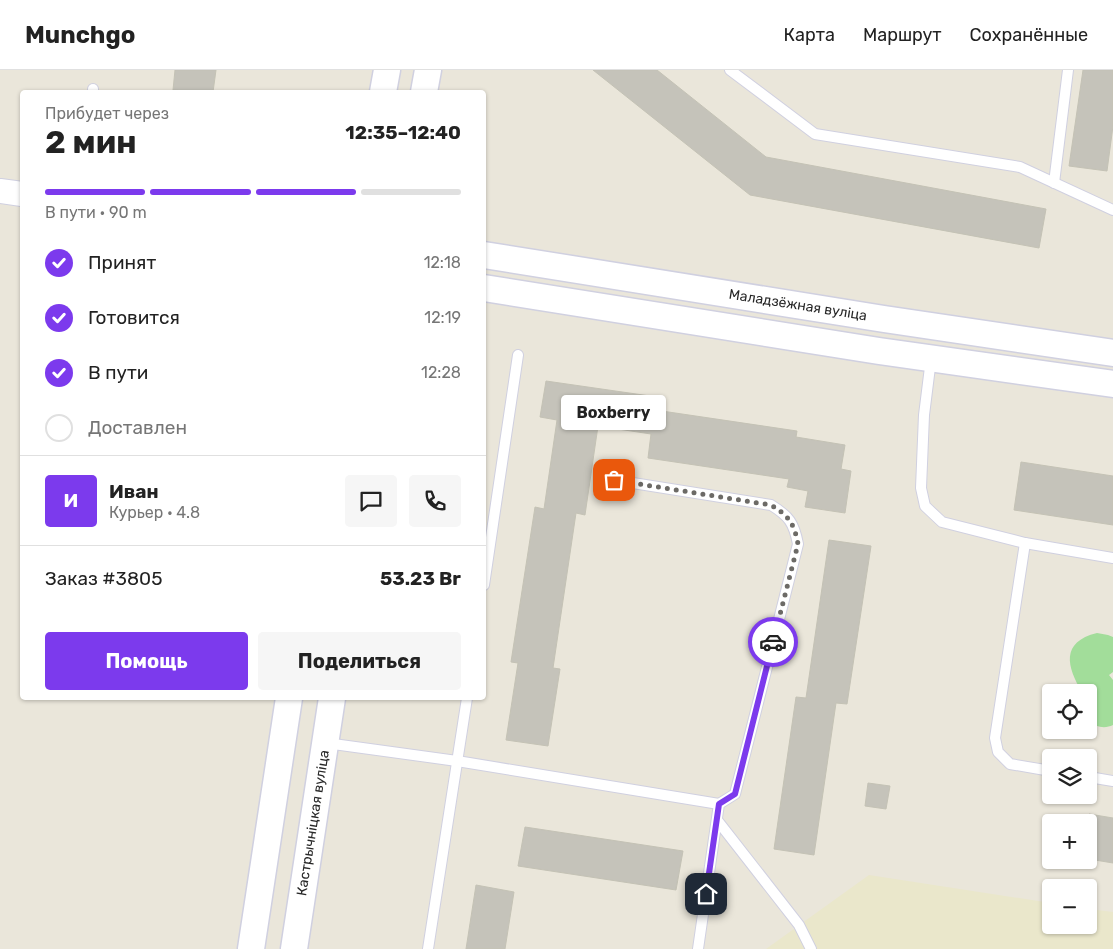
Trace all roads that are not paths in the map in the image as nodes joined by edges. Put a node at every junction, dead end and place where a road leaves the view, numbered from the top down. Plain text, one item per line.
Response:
1 (387, 70) edge
2 (428, 70) edge
3 (730, 70) edge
4 (1068, 70) edge
5 (383, 90) edge
6 (424, 90) edge
7 (1054, 183) junction
8 (0, 191) edge
9 (20, 194) edge
10 (1113, 210) edge
11 (486, 255) edge
12 (486, 288) edge
13 (1113, 352) edge
14 (518, 355) dead end
15 (931, 358) junction
16 (1113, 384) edge
17 (614, 480) dead end
18 (1025, 544) junction
19 (1113, 558) edge
20 (486, 571) edge
21 (289, 700) edge
22 (332, 700) edge
23 (467, 700) edge
24 (325, 743) junction
25 (457, 761) junction
26 (1042, 769) edge
27 (1097, 778) edge
28 (1113, 780) edge
29 (719, 804) junction
30 (717, 820) junction
31 (251, 949) edge
32 (294, 949) edge
33 (428, 949) edge
34 (698, 949) edge
35 (811, 949) edge

1 - 5 main road
2 - 6 main road
3 - 7 lane
4 - 7 lane
7 - 10 lane
8 - 9 street
11 - 13 main road, Маладзёжная вуліца
12 - 15 main road
14 - 20 lane
15 - 16 main road
15 - 18 lane
17 - 29 lane
18 - 19 lane
18 - 26 lane
21 - 31 main road
22 - 24 main road, Кастрычніцкая вуліца
23 - 25 lane
24 - 25 lane
24 - 32 main road, Кастрычніцкая вуліца
25 - 29 lane
25 - 33 lane
27 - 28 lane
29 - 30 lane
30 - 34 lane
30 - 35 lane

